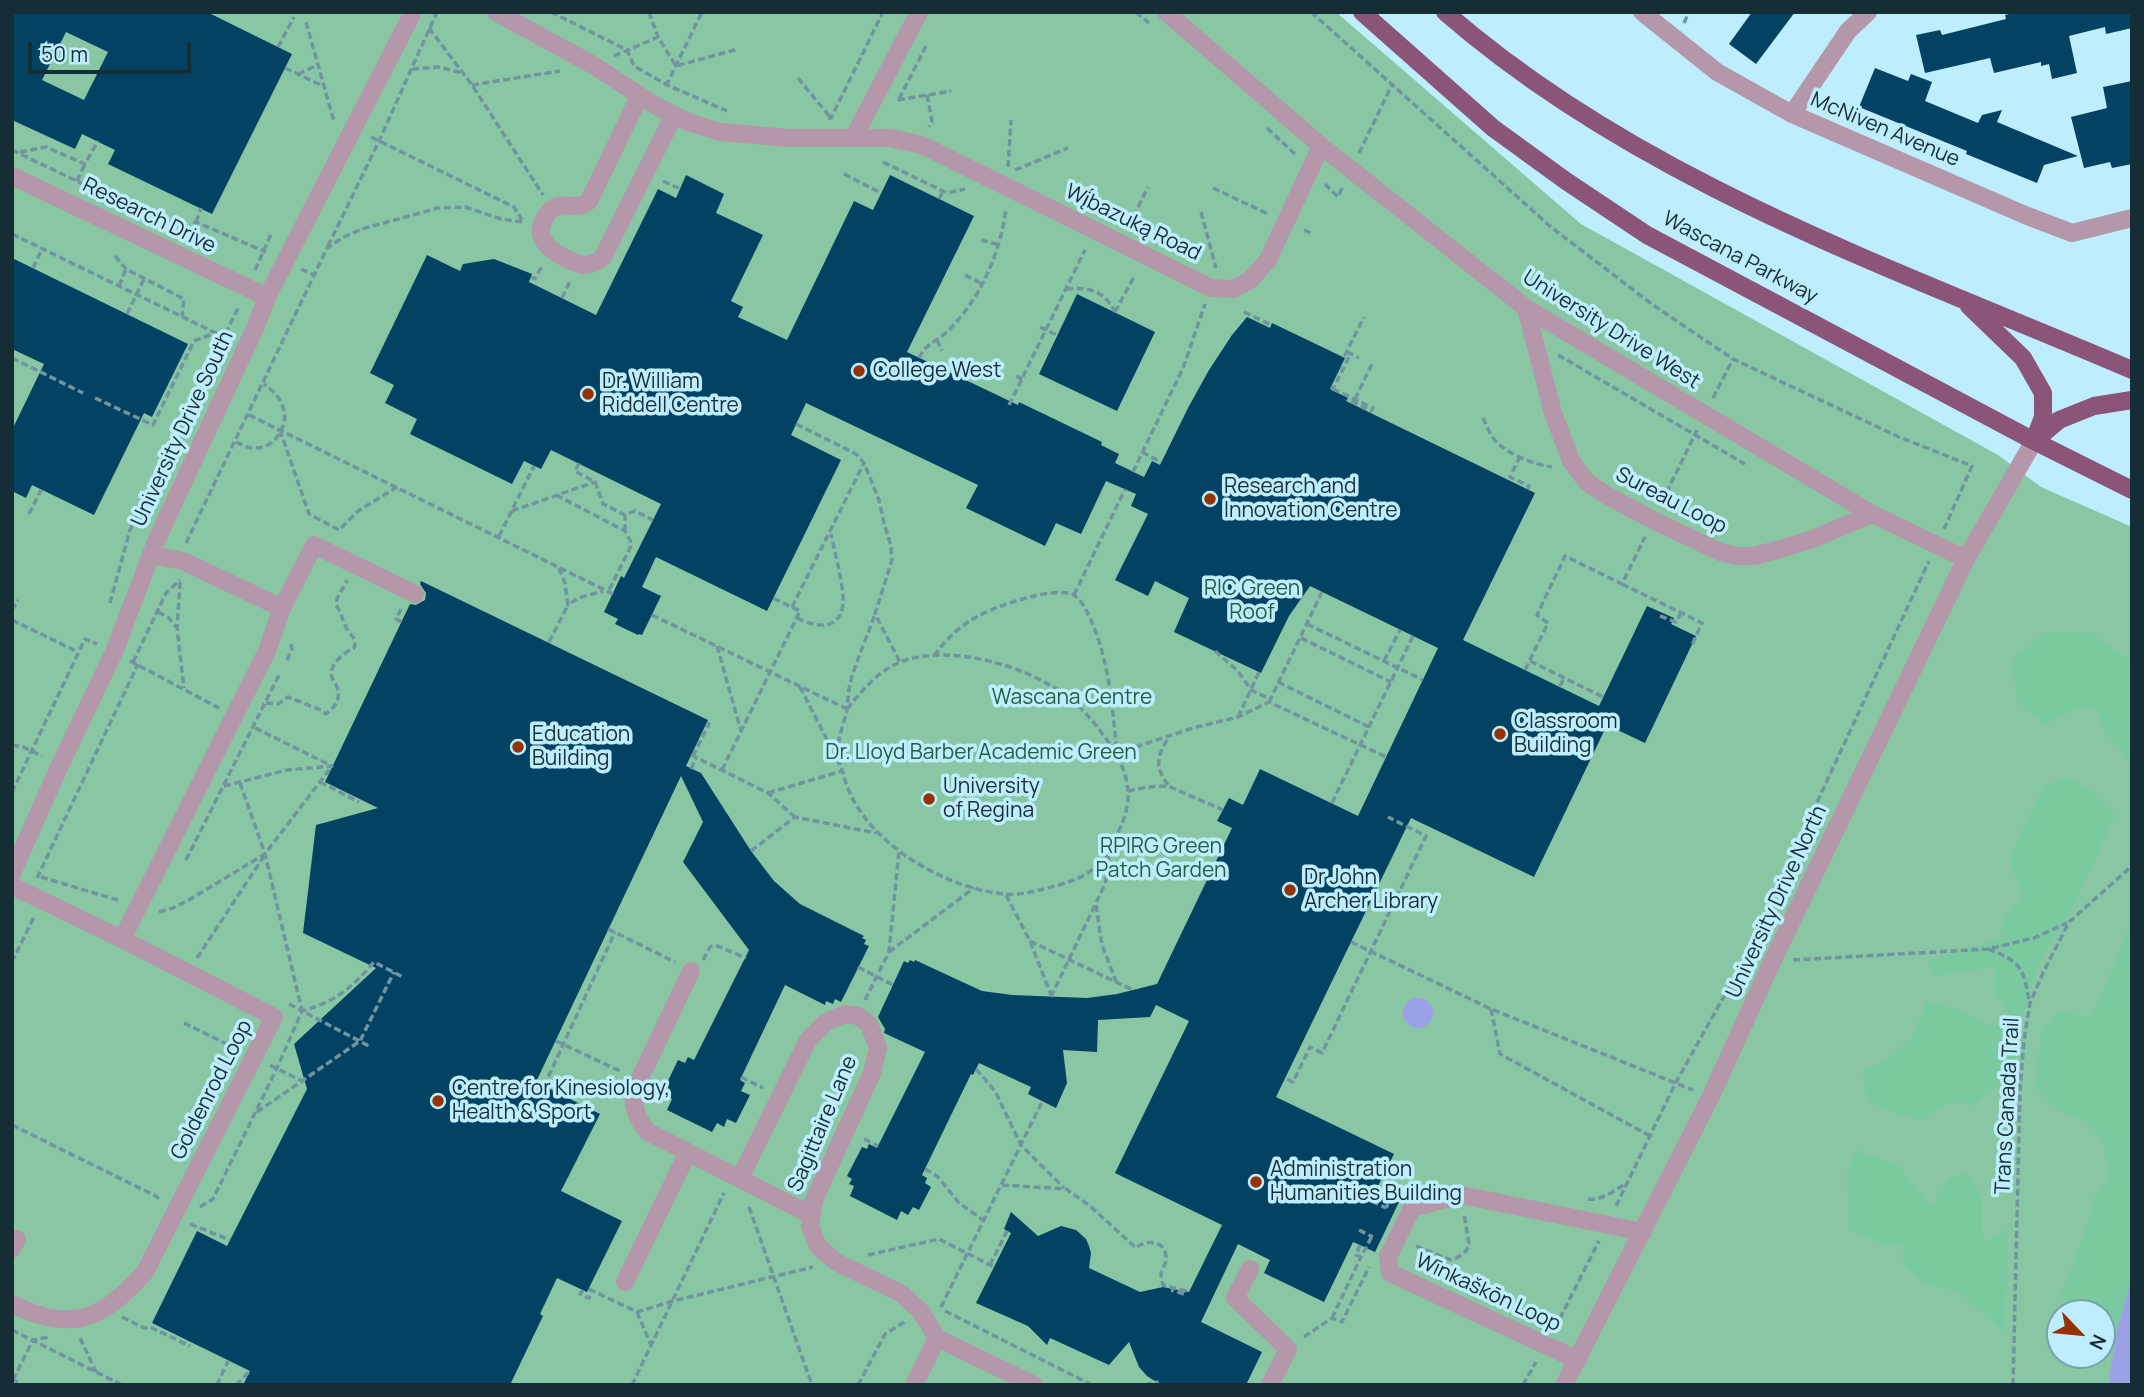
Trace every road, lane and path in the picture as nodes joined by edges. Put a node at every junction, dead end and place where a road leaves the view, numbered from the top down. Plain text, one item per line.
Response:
1 (413, 12) edge
2 (437, 12) edge
3 (496, 12) edge
4 (551, 12) edge
5 (649, 12) edge
6 (883, 12) edge
7 (919, 12) edge
8 (1166, 12) edge
9 (1311, 12) edge
10 (1362, 12) edge
11 (1445, 12) edge
12 (1642, 12) edge
13 (1868, 12) edge
14 (294, 17) dead end
15 (306, 22) dead end
16 (430, 28) junction
17 (658, 37) junction
18 (929, 38) dead end
19 (278, 47) dead end
20 (738, 49) dead end
21 (627, 50) junction
22 (317, 65) junction
23 (593, 65) junction
24 (285, 68) dead end
25 (412, 69) junction
26 (298, 74) junction
27 (465, 74) junction
28 (472, 85) junction
29 (1392, 85) junction
30 (323, 86) junction
31 (951, 91) dead end
32 (639, 97) junction
33 (900, 99) junction
34 (873, 103) junction
35 (737, 113) dead end
36 (1792, 114) junction
37 (674, 115) junction
38 (817, 119) dead end
39 (1011, 120) dead end
40 (355, 128) junction
41 (854, 137) junction
42 (98, 141) dead end
43 (379, 141) junction
44 (1321, 146) junction
45 (12, 150) edge
46 (18, 153) junction
47 (883, 162) dead end
48 (85, 164) junction
49 (1351, 170) junction
50 (1007, 173) dead end
51 (844, 174) dead end
52 (12, 176) edge
53 (77, 181) junction
54 (1148, 187) dead end
55 (1213, 188) dead end
56 (967, 189) dead end
57 (943, 191) junction
58 (881, 193) dead end
59 (1338, 197) dead end
60 (939, 199) dead end
61 (201, 208) dead end
62 (552, 208) junction
63 (1006, 209) dead end
64 (1201, 212) dead end
65 (2132, 218) edge
66 (196, 222) junction
67 (523, 222) junction
68 (1286, 222) junction
69 (541, 230) junction
70 (272, 232) dead end
71 (12, 234) edge
72 (1313, 234) dead end
73 (981, 240) dead end
74 (1120, 243) junction
75 (999, 245) junction
76 (42, 248) junction
77 (327, 248) junction
78 (1085, 250) dead end
79 (264, 251) junction
80 (115, 256) dead end
81 (286, 261) junction
82 (33, 268) dead end
83 (126, 269) junction
84 (314, 275) junction
85 (965, 275) dead end
86 (1135, 275) dead end
87 (144, 279) junction
88 (982, 284) junction
89 (119, 286) junction
90 (247, 288) junction
91 (1211, 288) junction
92 (1065, 289) junction
93 (136, 294) junction
94 (267, 297) junction
95 (1962, 298) junction
96 (1526, 308) junction
97 (1244, 312) dead end
98 (127, 314) dead end
99 (182, 316) junction
100 (1364, 317) dead end
101 (1271, 326) dead end
102 (1040, 327) dead end
103 (1046, 329) junction
104 (215, 333) junction
105 (1057, 335) dead end
106 (225, 337) junction
107 (937, 340) junction
108 (1534, 341) junction
109 (245, 347) junction
110 (942, 351) dead end
111 (1347, 352) junction
112 (12, 358) edge
113 (919, 358) dead end
114 (1359, 358) dead end
115 (272, 362) junction
116 (1372, 364) dead end
117 (2132, 370) edge
118 (1016, 376) dead end
119 (1023, 379) junction
120 (264, 384) junction
121 (83, 393) dead end
122 (95, 398) dead end
123 (1347, 399) dead end
124 (1355, 400) junction
125 (2132, 400) edge
126 (1009, 405) dead end
127 (249, 415) junction
128 (1483, 418) dead end
129 (796, 424) dead end
130 (280, 430) junction
131 (2034, 441) junction
132 (236, 442) junction
133 (1142, 452) junction
134 (1520, 456) junction
135 (1161, 461) dead end
136 (579, 463) dead end
137 (864, 463) junction
138 (534, 466) dead end
139 (1552, 467) dead end
140 (1754, 469) dead end
141 (1133, 472) dead end
142 (595, 482) junction
143 (397, 487) junction
144 (41, 489) dead end
145 (1125, 489) dead end
146 (1528, 489) dead end
147 (2132, 490) edge
148 (556, 495) junction
149 (512, 511) junction
150 (29, 514) dead end
151 (1872, 514) junction
152 (625, 516) junction
153 (653, 520) dead end
154 (625, 531) junction
155 (830, 531) junction
156 (499, 537) junction
157 (1937, 544) junction
158 (152, 555) junction
159 (1966, 559) junction
160 (183, 561) junction
161 (558, 566) junction
162 (352, 572) dead end
163 (180, 580) junction
164 (1622, 584) dead end
165 (609, 592) junction
166 (1322, 592) dead end
167 (415, 594) dead end
168 (1074, 595) junction
169 (774, 598) dead end
170 (18, 600) dead end
171 (568, 605) junction
172 (792, 607) junction
173 (282, 608) junction
174 (12, 610) edge
175 (107, 610) dead end
176 (1681, 613) junction
177 (875, 614) junction
178 (652, 615) dead end
179 (1660, 616) dead end
180 (797, 618) junction
181 (12, 620) edge
182 (1307, 624) junction
183 (1400, 629) dead end
184 (100, 633) dead end
185 (290, 636) dead end
186 (1413, 636) dead end
187 (1300, 638) junction
188 (549, 642) dead end
189 (717, 646) junction
190 (1691, 647) dead end
191 (1216, 651) dead end
192 (78, 652) junction
193 (934, 656) junction
194 (1384, 661) junction
195 (1530, 661) dead end
196 (900, 662) junction
197 (1398, 667) junction
198 (770, 672) junction
199 (1259, 672) dead end
200 (1564, 678) junction
201 (1423, 680) dead end
202 (1278, 682) junction
203 (1391, 682) junction
204 (799, 685) junction
205 (1559, 687) dead end
206 (184, 688) dead end
207 (1251, 690) junction
208 (1603, 697) dead end
209 (1270, 700) junction
210 (266, 703) junction
211 (847, 709) junction
212 (1238, 717) junction
213 (707, 723) dead end
214 (1369, 727) junction
215 (741, 731) junction
216 (1169, 737) junction
217 (12, 745) edge
218 (1360, 745) junction
219 (32, 752) junction
220 (1117, 753) junction
221 (694, 756) junction
222 (1386, 757) dead end
223 (60, 765) junction
224 (332, 766) dead end
225 (691, 769) dead end
226 (722, 770) junction
227 (843, 771) junction
228 (320, 782) junction
229 (240, 783) dead end
230 (1168, 786) junction
231 (1128, 791) junction
232 (12, 792) edge
233 (768, 793) junction
234 (359, 802) dead end
235 (1332, 803) dead end
236 (1223, 810) dead end
237 (795, 817) junction
238 (1388, 817) dead end
239 (877, 833) junction
240 (751, 851) dead end
241 (898, 851) junction
242 (1108, 853) junction
243 (265, 854) junction
244 (183, 866) dead end
245 (2132, 866) edge
246 (12, 873) edge
247 (38, 875) junction
248 (12, 886) edge
249 (974, 888) junction
250 (1006, 895) junction
251 (36, 897) junction
252 (165, 901) dead end
253 (1096, 902) junction
254 (147, 911) junction
255 (159, 912) junction
256 (2069, 922) junction
257 (608, 929) dead end
258 (615, 932) junction
259 (122, 939) junction
260 (1030, 941) junction
261 (1352, 943) dead end
262 (1988, 949) junction
263 (188, 951) dead end
264 (1370, 951) junction
265 (889, 952) junction
266 (198, 957) junction
267 (746, 958) dead end
268 (1068, 959) junction
269 (12, 962) edge
270 (1772, 962) junction
271 (684, 967) junction
272 (858, 967) dead end
273 (395, 972) junction
274 (190, 974) junction
275 (403, 977) dead end
276 (876, 977) junction
277 (1117, 982) junction
278 (893, 985) dead end
279 (1133, 990) dead end
280 (278, 998) dead end
281 (2030, 1003) junction
282 (1491, 1009) junction
283 (302, 1011) junction
284 (858, 1016) junction
285 (360, 1041) junction
286 (556, 1041) dead end
287 (563, 1044) junction
288 (369, 1046) dead end
289 (976, 1069) dead end
290 (741, 1077) dead end
291 (1287, 1079) dead end
292 (639, 1081) junction
293 (1675, 1084) junction
294 (544, 1086) dead end
295 (1711, 1096) junction
296 (780, 1097) junction
297 (1042, 1102) dead end
298 (255, 1114) junction
299 (12, 1125) edge
300 (1650, 1136) junction
301 (1021, 1145) junction
302 (688, 1152) junction
303 (925, 1169) dead end
304 (736, 1177) junction
305 (1627, 1183) junction
306 (1002, 1185) junction
307 (1066, 1189) junction
308 (1385, 1195) dead end
309 (1461, 1195) junction
310 (1581, 1198) dead end
311 (1372, 1201) dead end
312 (1386, 1208) junction
313 (197, 1209) dead end
314 (1395, 1212) dead end
315 (811, 1215) junction
316 (193, 1216) dead end
317 (182, 1219) junction
318 (983, 1220) junction
319 (1607, 1224) junction
320 (1359, 1230) dead end
321 (1007, 1231) dead end
322 (1643, 1232) junction
323 (1372, 1236) junction
324 (230, 1240) dead end
325 (1390, 1240) junction
326 (1360, 1245) dead end
327 (966, 1253) junction
328 (1362, 1257) junction
329 (836, 1262) junction
330 (1370, 1266) dead end
331 (1250, 1269) dead end
332 (774, 1276) junction
333 (625, 1282) dead end
334 (583, 1290) dead end
335 (1171, 1290) dead end
336 (673, 1301) junction
337 (12, 1304) edge
338 (128, 1309) dead end
339 (637, 1312) junction
340 (921, 1312) junction
341 (1332, 1318) junction
342 (12, 1330) edge
343 (54, 1335) dead end
344 (76, 1335) dead end
345 (937, 1338) junction
346 (33, 1340) junction
347 (1546, 1345) junction
348 (190, 1346) dead end
349 (651, 1346) junction
350 (1288, 1349) junction
351 (1578, 1360) junction
352 (228, 1361) dead end
353 (250, 1371) dead end
354 (96, 1372) junction
355 (13, 1380) edge
356 (23, 1385) edge
357 (122, 1385) edge
358 (217, 1385) edge
359 (236, 1385) edge
360 (632, 1385) edge
361 (811, 1385) edge
362 (858, 1385) edge
363 (914, 1385) edge
364 (1034, 1385) edge
365 (1092, 1385) edge
366 (1145, 1385) edge
367 (1158, 1385) edge
368 (1270, 1385) edge
369 (1523, 1385) edge
370 (1564, 1385) edge
371 (2013, 1385) edge

1 - 40 street, University Drive South
2 - 16 path
3 - 23 street, Wį́bazuką Road
4 - 21 path
5 - 17 path
6 - 38 path
7 - 34 street
8 - 44 street, University Drive West
9 - 29 path
10 - 131 main road, Wascana Parkway
11 - 95 main road
12 - 36 street, McNiven Avenue
13 - 36 street
14 - 19 path
15 - 22 path
16 - 25 path
16 - 27 path
17 - 20 path
17 - 21 path
18 - 33 path
21 - 23 path
21 - 35 path
22 - 26 path
22 - 30 path
23 - 28 path
23 - 32 street, Wį́bazuką Road
24 - 26 path
25 - 27 path
25 - 43 path
26 - 30 path
27 - 28 path
28 - 62 path
29 - 49 path
29 - 157 path
30 - 40 path
31 - 33 path
32 - 37 street, Wį́bazuką Road
32 - 62 street
33 - 34 path
34 - 41 street
36 - 65 street, McNiven Avenue
37 - 41 street, Wį́bazuką Road
37 - 69 street
39 - 50 path
40 - 81 street, University Drive South
41 - 74 street, Wį́bazuką Road
42 - 48 path
43 - 67 path
43 - 77 path
44 - 49 street, University Drive West
44 - 68 street, Wį́bazuką Road
45 - 46 path
46 - 48 path
46 - 53 path
47 - 57 path
48 - 53 path
49 - 59 path
49 - 96 street, University Drive West
51 - 58 path
52 - 90 street, Research Drive
53 - 66 path
54 - 74 path
55 - 68 path
56 - 57 path
57 - 60 path
61 - 66 path
62 - 69 street
63 - 75 path
64 - 91 path
66 - 79 path
67 - 69 path
67 - 77 path
68 - 72 path
68 - 91 street, Wį́bazuką Road
70 - 79 path
71 - 76 path
73 - 75 path
74 - 91 street, Wį́bazuką Road
75 - 88 path
76 - 82 path
76 - 89 path
77 - 84 path
78 - 92 path
79 - 81 path
79 - 90 path
80 - 83 path
81 - 84 path
81 - 94 street, University Drive South
83 - 87 path
83 - 89 path
84 - 115 path
85 - 88 path
86 - 92 path
87 - 93 path
87 - 99 path
88 - 107 path
89 - 93 path
90 - 94 street, Research Drive
90 - 106 path
91 - 133 path
92 - 103 path
93 - 98 path
93 - 99 path
94 - 109 street, University Drive South
95 - 117 main road
95 - 131 main road
96 - 108 street, Sureau Loop
96 - 151 street, University Drive West
97 - 101 path
99 - 104 path
100 - 111 path
102 - 103 path
103 - 105 path
103 - 119 path
104 - 106 path
104 - 122 path
106 - 175 path
107 - 110 path
107 - 113 path
108 - 140 path
108 - 151 street, Sureau Loop
109 - 115 path
109 - 158 street, University Drive South
111 - 114 path
111 - 124 path
112 - 121 path
115 - 120 path
116 - 124 path
118 - 119 path
119 - 126 path
120 - 127 path
120 - 130 path
123 - 124 path
125 - 131 main road
127 - 130 path
127 - 132 path
128 - 134 path
129 - 137 path
130 - 132 path
130 - 143 path
130 - 143 path
131 - 147 main road, Wascana Parkway
131 - 159 street, University Drive North
132 - 160 path
133 - 135 path
133 - 141 path
134 - 139 path
134 - 146 path
136 - 142 path
137 - 155 path
137 - 177 path
138 - 149 path
142 - 148 path
142 - 152 path
143 - 156 path
144 - 150 path
145 - 168 path
148 - 149 path
148 - 154 path
149 - 156 path
151 - 157 street, University Drive West
152 - 153 path
152 - 154 path
154 - 165 path
155 - 172 path
155 - 180 path
156 - 161 path
157 - 159 street, University Drive West
157 - 293 path
158 - 160 street
158 - 223 street, University Drive South
159 - 270 street, University Drive North
160 - 163 path
160 - 173 street
161 - 165 path
161 - 171 path
162 - 210 path
163 - 206 path
163 - 247 path
164 - 176 path
165 - 171 path
166 - 182 path
167 - 173 street
168 - 193 path
168 - 220 path
169 - 172 path
170 - 174 path
171 - 188 path
172 - 180 path
173 - 254 street
176 - 179 path
176 - 190 path
177 - 196 path
177 - 211 path
178 - 189 path
180 - 198 path
181 - 192 path
182 - 187 path
182 - 194 path
183 - 194 path
184 - 192 path
185 - 210 path
186 - 197 path
187 - 202 path
187 - 203 path
189 - 198 path
189 - 215 path
191 - 207 path
192 - 219 path
193 - 196 path
193 - 220 path
194 - 197 path
195 - 200 path
196 - 211 path
197 - 201 path
197 - 203 path
198 - 204 path
198 - 215 path
199 - 207 path
200 - 205 path
200 - 208 path
202 - 209 path
202 - 214 path
203 - 214 path
204 - 211 path
204 - 227 path
207 - 209 path
207 - 212 path
209 - 212 path
209 - 218 path
210 - 244 path
211 - 227 path
212 - 216 path
213 - 221 path
214 - 218 path
215 - 226 path
216 - 220 path
216 - 230 path
217 - 219 path
218 - 222 path
218 - 235 path
219 - 223 path
219 - 232 path
220 - 231 path
221 - 225 path
221 - 226 path
223 - 246 street, University Drive South
224 - 228 path
226 - 233 path
227 - 233 path
227 - 239 path
228 - 234 path
228 - 243 path
229 - 243 path
230 - 231 path
230 - 236 path
231 - 242 path
233 - 237 path
237 - 239 path
237 - 240 path
238 - 264 path
239 - 241 path
241 - 249 path
241 - 265 path
242 - 250 path
242 - 253 path
243 - 255 path
243 - 266 path
243 - 283 path
245 - 256 path, Trans Canada Trail
247 - 251 path
247 - 254 path
248 - 251 street, Goldenrod Loop
249 - 250 path
249 - 265 path
250 - 260 path
251 - 259 street, Goldenrod Loop
251 - 269 path
252 - 255 path
253 - 268 path
253 - 277 path
254 - 255 path
254 - 255 path
254 - 259 street
256 - 262 path
256 - 281 path, Trans Canada Trail
257 - 258 path
258 - 271 path
258 - 287 path
259 - 274 street, Goldenrod Loop
260 - 268 path
260 - 268 path
261 - 264 path
262 - 270 path
262 - 281 path
263 - 266 path
264 - 282 path
264 - 291 path
265 - 276 path
266 - 274 path
267 - 271 path
268 - 277 path
270 - 295 street, University Drive North
271 - 292 street
272 - 276 path
273 - 275 path
273 - 283 path
273 - 285 path
274 - 317 street, Goldenrod Loop
276 - 278 path
276 - 284 path
277 - 279 path
280 - 283 path
281 - 371 path, Trans Canada Trail
282 - 293 path
282 - 300 path
283 - 285 path
283 - 298 path
284 - 296 street, Sagittaire Lane
284 - 315 street, Sagittaire Lane
285 - 288 path
285 - 298 path
286 - 287 path
287 - 292 path
287 - 294 path
289 - 301 path
290 - 296 path
292 - 302 street
293 - 295 path
293 - 300 path
295 - 322 street, University Drive North
296 - 304 street, Sagittaire Lane
297 - 301 path
298 - 313 path
299 - 317 path
300 - 305 path
301 - 306 path
301 - 307 path
302 - 304 street
302 - 333 street
303 - 318 path
304 - 315 street, Sagittaire Lane
304 - 332 path
304 - 336 path
305 - 310 path
305 - 319 path
306 - 307 path
306 - 318 path
307 - 335 path
308 - 312 path
309 - 319 street, Wīnkaškōn Loop
309 - 325 street, Wīnkaškōn Loop
309 - 325 path
311 - 312 path
312 - 314 path
315 - 329 street, Sagittaire Lane
316 - 317 path
317 - 324 path
317 - 337 street, Goldenrod Loop
318 - 327 path
319 - 322 street, Wīnkaškōn Loop
319 - 347 path
320 - 323 path
321 - 327 path
322 - 351 street, University Drive North
323 - 325 path
323 - 328 path
325 - 347 street, Wīnkaškōn Loop
326 - 328 path
327 - 329 path
327 - 365 path
328 - 341 path
329 - 332 path
329 - 340 street, Sagittaire Lane
330 - 341 path
331 - 350 street
332 - 336 path
332 - 361 path
334 - 339 path
336 - 339 path
336 - 349 path
338 - 348 path
339 - 349 path
340 - 345 street, Sagittaire Lane
340 - 362 path
341 - 350 path
342 - 346 path
343 - 346 path
344 - 354 path
345 - 363 street
345 - 364 street
346 - 354 path
346 - 355 path
347 - 351 street, Wīnkaškōn Loop
347 - 369 path
349 - 360 path
350 - 368 street
351 - 370 street, University Drive North
352 - 358 path
353 - 359 path
354 - 357 path
355 - 356 path
366 - 367 path

